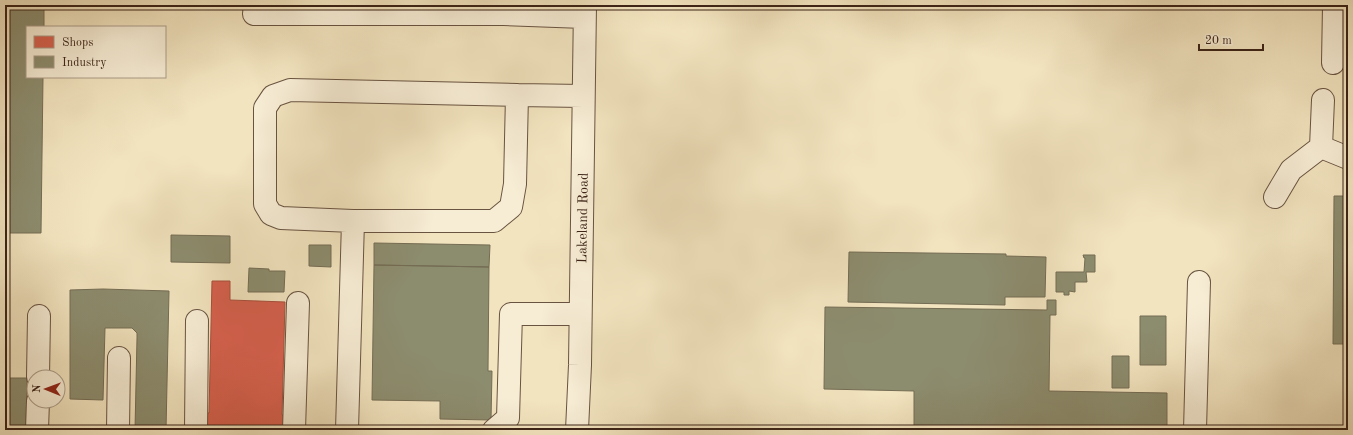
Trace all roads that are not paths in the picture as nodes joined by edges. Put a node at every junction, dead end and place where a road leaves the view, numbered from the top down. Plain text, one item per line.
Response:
1 (255, 5) edge
2 (1334, 5) edge
3 (584, 11) edge
4 (1333, 63) dead end
5 (517, 95) junction
6 (583, 96) junction
7 (1323, 100) dead end
8 (1320, 147) junction
9 (1348, 158) edge
10 (1275, 197) dead end
11 (353, 221) junction
12 (1199, 282) dead end
13 (298, 303) dead end
14 (580, 314) junction
15 (39, 316) dead end
16 (198, 321) dead end
17 (119, 358) dead end
18 (38, 369) edge
19 (38, 409) edge
20 (37, 430) edge
21 (118, 430) edge
22 (196, 430) edge
23 (294, 430) edge
24 (347, 430) edge
25 (494, 430) edge
26 (578, 430) edge
27 (1196, 430) edge

1 - 3 street
2 - 4 street
3 - 6 street, Lakeland Road
5 - 6 street
5 - 11 street
5 - 11 street
6 - 14 street, Lakeland Road
7 - 8 street
8 - 9 street
8 - 10 street
11 - 24 street
12 - 27 street
13 - 23 street
14 - 25 street
14 - 26 street, Lakeland Road
15 - 18 street
16 - 22 street
17 - 21 street
19 - 20 street

